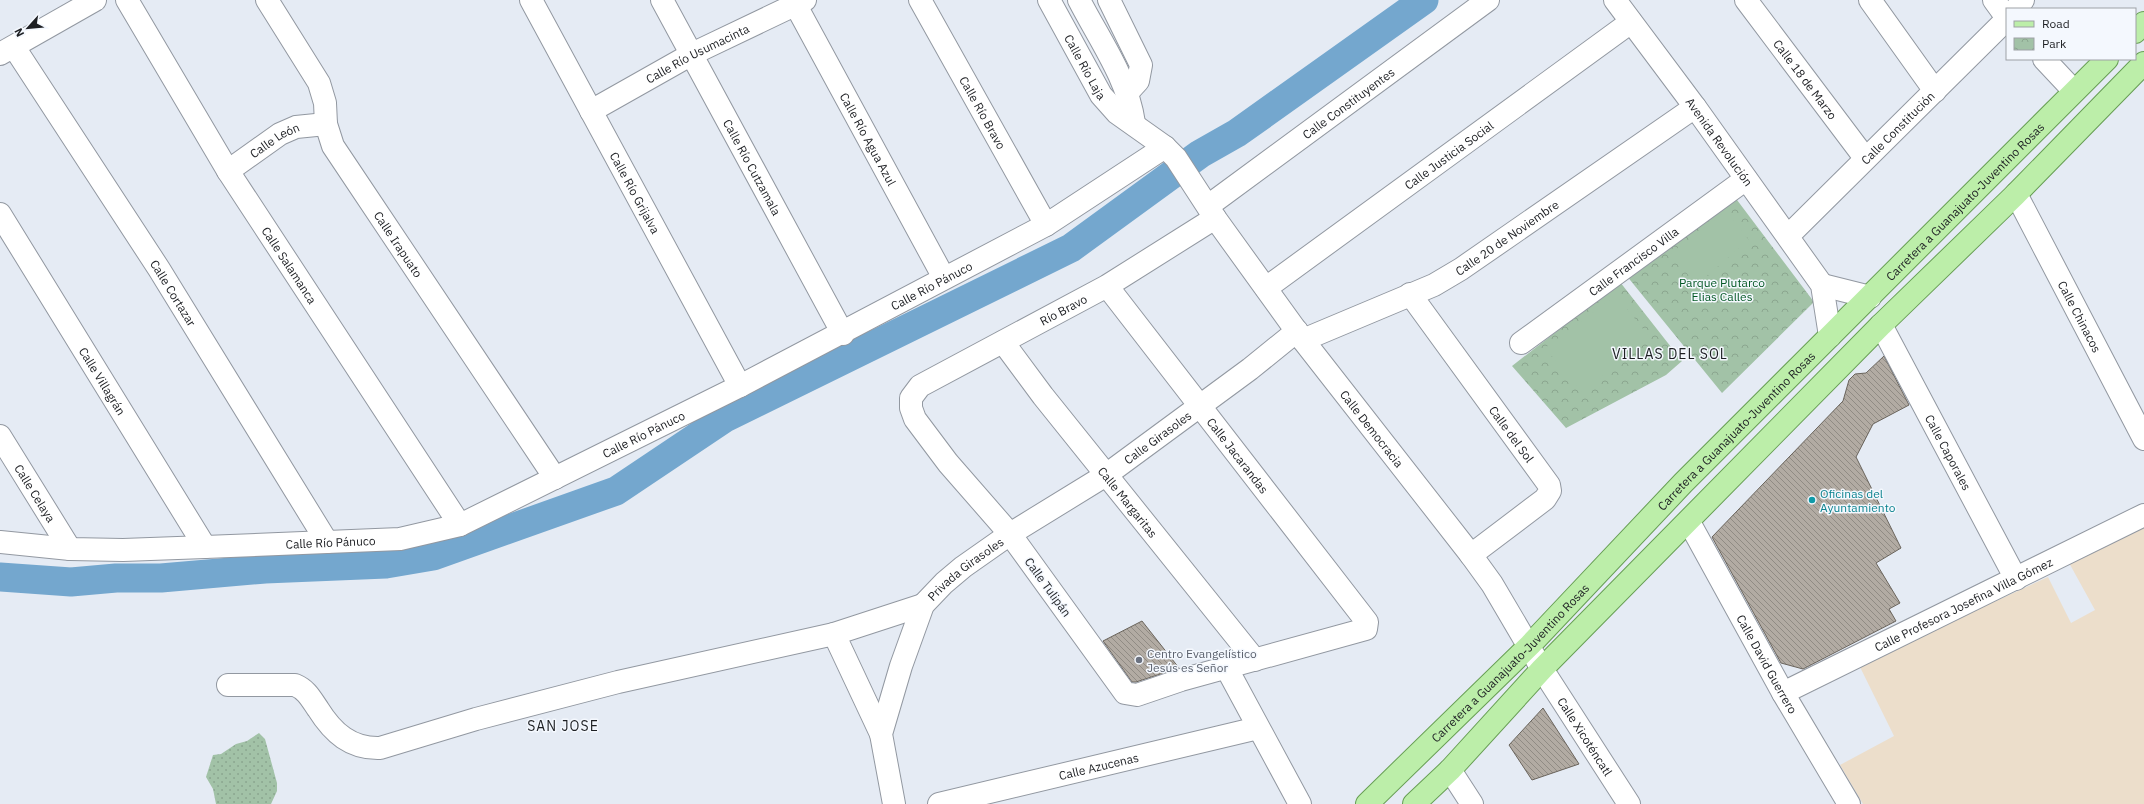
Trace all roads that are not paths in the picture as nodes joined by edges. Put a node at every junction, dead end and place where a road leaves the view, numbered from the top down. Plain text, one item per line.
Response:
1 (127, 0) edge
2 (267, 0) edge
3 (531, 0) edge
4 (662, 0) edge
5 (920, 0) edge
6 (1049, 0) edge
7 (1078, 0) edge
8 (1109, 0) edge
9 (1488, 0) edge
10 (1615, 0) edge
11 (1746, 0) edge
12 (1870, 0) edge
13 (1994, 0) edge
14 (2023, 0) edge
15 (92, 1) edge
16 (798, 2) edge
17 (2017, 8) edge
18 (2006, 18) edge
19 (2006, 20) edge
20 (1631, 22) junction
21 (2144, 23) edge
22 (2136, 31) edge
23 (7, 50) edge
24 (692, 54) junction
25 (2045, 60) edge
26 (2106, 60) edge
27 (2144, 63) edge
28 (1935, 91) junction
29 (2074, 91) junction
30 (1127, 93) junction
31 (1695, 107) junction
32 (591, 111) junction
33 (1134, 123) junction
34 (326, 124) junction
35 (1171, 152) junction
36 (1865, 158) junction
37 (228, 171) junction
38 (1746, 179) junction
39 (2016, 194) junction
40 (1207, 205) junction
41 (0, 214) edge
42 (1046, 225) junction
43 (1788, 236) junction
44 (944, 278) junction
45 (1822, 285) junction
46 (1107, 286) junction
47 (1266, 288) junction
48 (1410, 294) junction
49 (1870, 297) junction
50 (1881, 325) junction
51 (843, 334) junction
52 (1300, 336) junction
53 (1830, 336) junction
54 (1003, 342) junction
55 (1521, 343) dead end
56 (740, 386) junction
57 (911, 398) joint
58 (1200, 407) junction
59 (0, 436) edge
60 (1729, 436) junction
61 (2144, 439) edge
62 (1752, 458) junction
63 (1106, 475) junction
64 (555, 478) junction
65 (2144, 515) edge
66 (1689, 522) junction
67 (460, 525) junction
68 (1010, 534) junction
69 (0, 542) edge
70 (327, 542) junction
71 (205, 547) junction
72 (70, 549) junction
73 (1471, 555) junction
74 (2016, 580) junction
75 (923, 605) junction
76 (834, 634) junction
77 (1530, 645) junction
78 (1255, 660) junction
79 (1226, 667) junction
80 (1542, 669) junction
81 (228, 685) dead end
82 (1783, 693) junction
83 (1258, 728) junction
84 (880, 734) junction
85 (1450, 770) junction
86 (894, 804) edge
87 (939, 804) edge
88 (1300, 804) edge
89 (1367, 804) edge
90 (1414, 804) edge
91 (1472, 804) edge
92 (1629, 804) edge
93 (1849, 804) edge

1 - 37 street, Calle Salamanca
2 - 34 street, Calle Irapuato
3 - 32 street, Calle Río Grijalva
4 - 24 street, Calle Río Cutzamala
5 - 42 street, Calle Río Bravo
6 - 33 street, Calle Río Laja
7 - 30 street, Calle Río Laja
8 - 30 street
9 - 40 street, Calle Constituyentes
10 - 20 street, Avenida Revolución
11 - 36 street, Calle 18 de Marzo
12 - 28 street
13 - 18 street
14 - 17 street
15 - 23 street
16 - 24 street, Calle Río Usumacinta
16 - 44 street, Calle Río Agua Azul
19 - 28 street, Calle Constitución
20 - 31 street, Avenida Revolución
20 - 47 street, Calle Justicia Social
21 - 22 main road
23 - 70 street, Calle Cortazar
24 - 32 street, Calle Río Usumacinta
24 - 51 street, Calle Río Cutzamala
25 - 29 street
26 - 29 main road, Carretera a Guanajuato-Juventino Rosas
27 - 39 main road
28 - 36 street, Calle Constitución
29 - 49 main road, Carretera a Guanajuato-Juventino Rosas
30 - 33 street, Calle Río Laja
31 - 38 street, Avenida Revolución
31 - 48 street, Calle 20 de Noviembre
32 - 56 street, Calle Río Grijalva
33 - 35 street, Calle Río Laja
34 - 37 street, Calle León
34 - 64 street, Calle Irapuato
35 - 40 street, Calle Río Laja
35 - 42 street, Calle Río Pánuco
36 - 43 street, Calle Constitución
37 - 67 street, Calle Salamanca
38 - 43 street, Avenida Revolución
38 - 55 street, Calle Francisco Villa
39 - 50 main road
39 - 61 street, Calle Chinacos
40 - 46 street, Río Bravo
40 - 47 street, Calle Democracia
41 - 71 street, Calle Villagrán
42 - 44 street, Calle Río Pánuco
43 - 45 street, Avenida Revolución
44 - 51 street, Calle Río Pánuco
45 - 49 street
45 - 53 street, Avenida Revolución
46 - 54 street, Río Bravo
46 - 58 street, Calle Jacarandas
47 - 52 street, Calle Democracia
48 - 52 street, Calle 20 de Noviembre
48 - 73 street, Calle del Sol
49 - 53 main road, Carretera a Guanajuato-Juventino Rosas
50 - 62 main road
50 - 74 street, Calle Caporales
51 - 56 street, Calle Río Pánuco
52 - 58 street, Calle Girasoles
52 - 73 street, Calle Democracia
53 - 60 main road, Carretera a Guanajuato-Juventino Rosas
54 - 57 street, Río Bravo
54 - 63 street, Calle Margaritas
56 - 64 street, Calle Río Pánuco
57 - 68 street, Calle Tulipán
58 - 63 street, Calle Girasoles
58 - 78 street, Calle Jacarandas
59 - 72 street, Calle Celaya
60 - 62 main road
60 - 77 main road, Carretera a Guanajuato-Juventino Rosas
62 - 66 main road
63 - 68 street, Calle Girasoles
63 - 78 street, Calle Margaritas
64 - 67 street, Calle Río Pánuco
65 - 74 street, Calle Profesora Josefina Villa Gómez
66 - 80 main road
66 - 82 street, Calle David Guerrero
67 - 70 street, Calle Río Pánuco
68 - 75 street, Privada Girasoles
68 - 79 street, Calle Tulipán
69 - 72 street, Calle Río Pánuco
70 - 71 street, Calle Río Pánuco
71 - 72 street, Calle Río Pánuco
73 - 77 street, Calle Democracia
74 - 82 street, Calle Profesora Josefina Villa Gómez
75 - 76 street
75 - 84 street
76 - 81 street
76 - 84 street
77 - 80 street, Calle Democracia
77 - 89 main road, Carretera a Guanajuato-Juventino Rosas
78 - 79 street
79 - 83 street
80 - 85 main road
80 - 92 street, Calle Xicoténcatl
82 - 93 street, Calle David Guerrero
83 - 87 street, Calle Azucenas
83 - 88 street
84 - 86 street
85 - 90 main road
85 - 91 street

